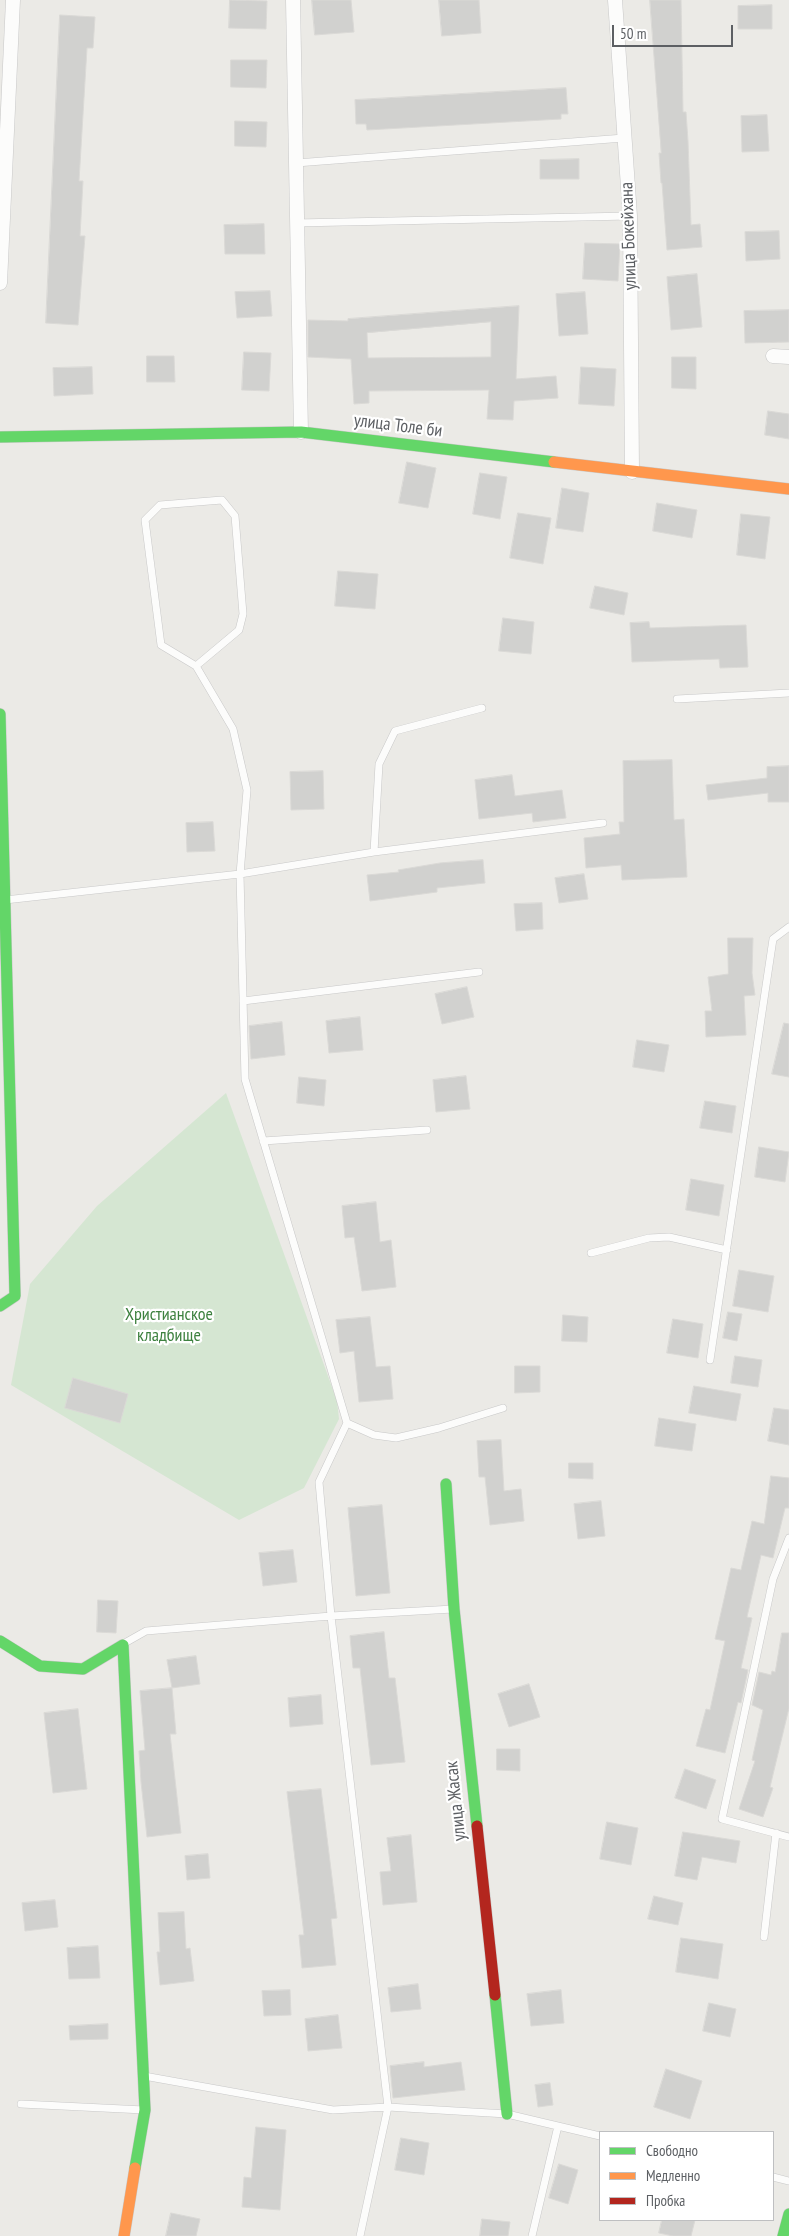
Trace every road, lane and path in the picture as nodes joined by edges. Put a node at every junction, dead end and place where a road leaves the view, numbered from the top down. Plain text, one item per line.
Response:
1 (13, 0) edge
2 (293, 0) edge
3 (615, 0) edge
4 (624, 138) junction
5 (295, 163) junction
6 (630, 216) junction
7 (296, 223) junction
8 (0, 283) edge
9 (773, 356) dead end
10 (789, 357) edge
11 (301, 432) junction
12 (0, 437) edge
13 (632, 472) junction
14 (789, 489) edge
15 (196, 666) junction
16 (789, 693) edge
17 (677, 700) dead end
18 (482, 708) dead end
19 (0, 714) edge
20 (1, 794) edge
21 (602, 822) dead end
22 (374, 852) junction
23 (240, 874) junction
24 (5, 900) junction
25 (789, 927) edge
26 (479, 972) dead end
27 (4, 989) edge
28 (243, 1001) junction
29 (427, 1130) dead end
30 (263, 1141) junction
31 (727, 1250) junction
32 (591, 1253) dead end
33 (0, 1306) edge
34 (710, 1360) dead end
35 (503, 1408) dead end
36 (347, 1422) junction
37 (446, 1484) dead end
38 (789, 1538) edge
39 (454, 1609) junction
40 (331, 1616) junction
41 (0, 1641) edge
42 (123, 1645) junction
43 (776, 1833) junction
44 (789, 1836) edge
45 (764, 1937) dead end
46 (143, 2075) junction
47 (21, 2104) dead end
48 (388, 2107) junction
49 (145, 2110) junction
50 (507, 2114) junction
51 (558, 2126) junction
52 (599, 2136) edge
53 (774, 2177) edge
54 (789, 2181) edge
55 (789, 2214) edge
56 (124, 2236) edge
57 (360, 2236) edge
58 (532, 2236) edge
59 (782, 2236) edge

1 - 8 street
2 - 5 street
3 - 4 street, улица Бокейхана
4 - 5 lane
4 - 6 street, улица Бокейхана
5 - 7 street
6 - 7 lane
6 - 13 street, улица Бокейхана
7 - 11 street
9 - 10 street
11 - 12 street, улица Толе би
11 - 13 street, улица Толе би
13 - 14 street, улица Толе би
15 - 15 lane
15 - 23 lane
16 - 17 lane
18 - 22 lane
19 - 20 street
20 - 24 street
21 - 22 lane
22 - 23 lane
23 - 24 lane
23 - 28 lane
24 - 27 street
25 - 31 lane
26 - 28 lane
27 - 33 street
28 - 30 lane
29 - 30 lane
30 - 36 lane
31 - 32 lane
31 - 34 lane
35 - 36 lane
36 - 40 lane
37 - 39 street, улица Жасак
38 - 43 lane
39 - 40 lane
39 - 50 street, улица Жасак
40 - 42 lane
40 - 48 lane
41 - 42 street
42 - 46 street
43 - 44 lane
43 - 45 lane
46 - 48 lane
46 - 49 street
47 - 49 lane
48 - 50 lane
48 - 57 lane
49 - 56 street
50 - 51 lane
51 - 52 lane
51 - 58 lane
53 - 54 lane
55 - 59 street

